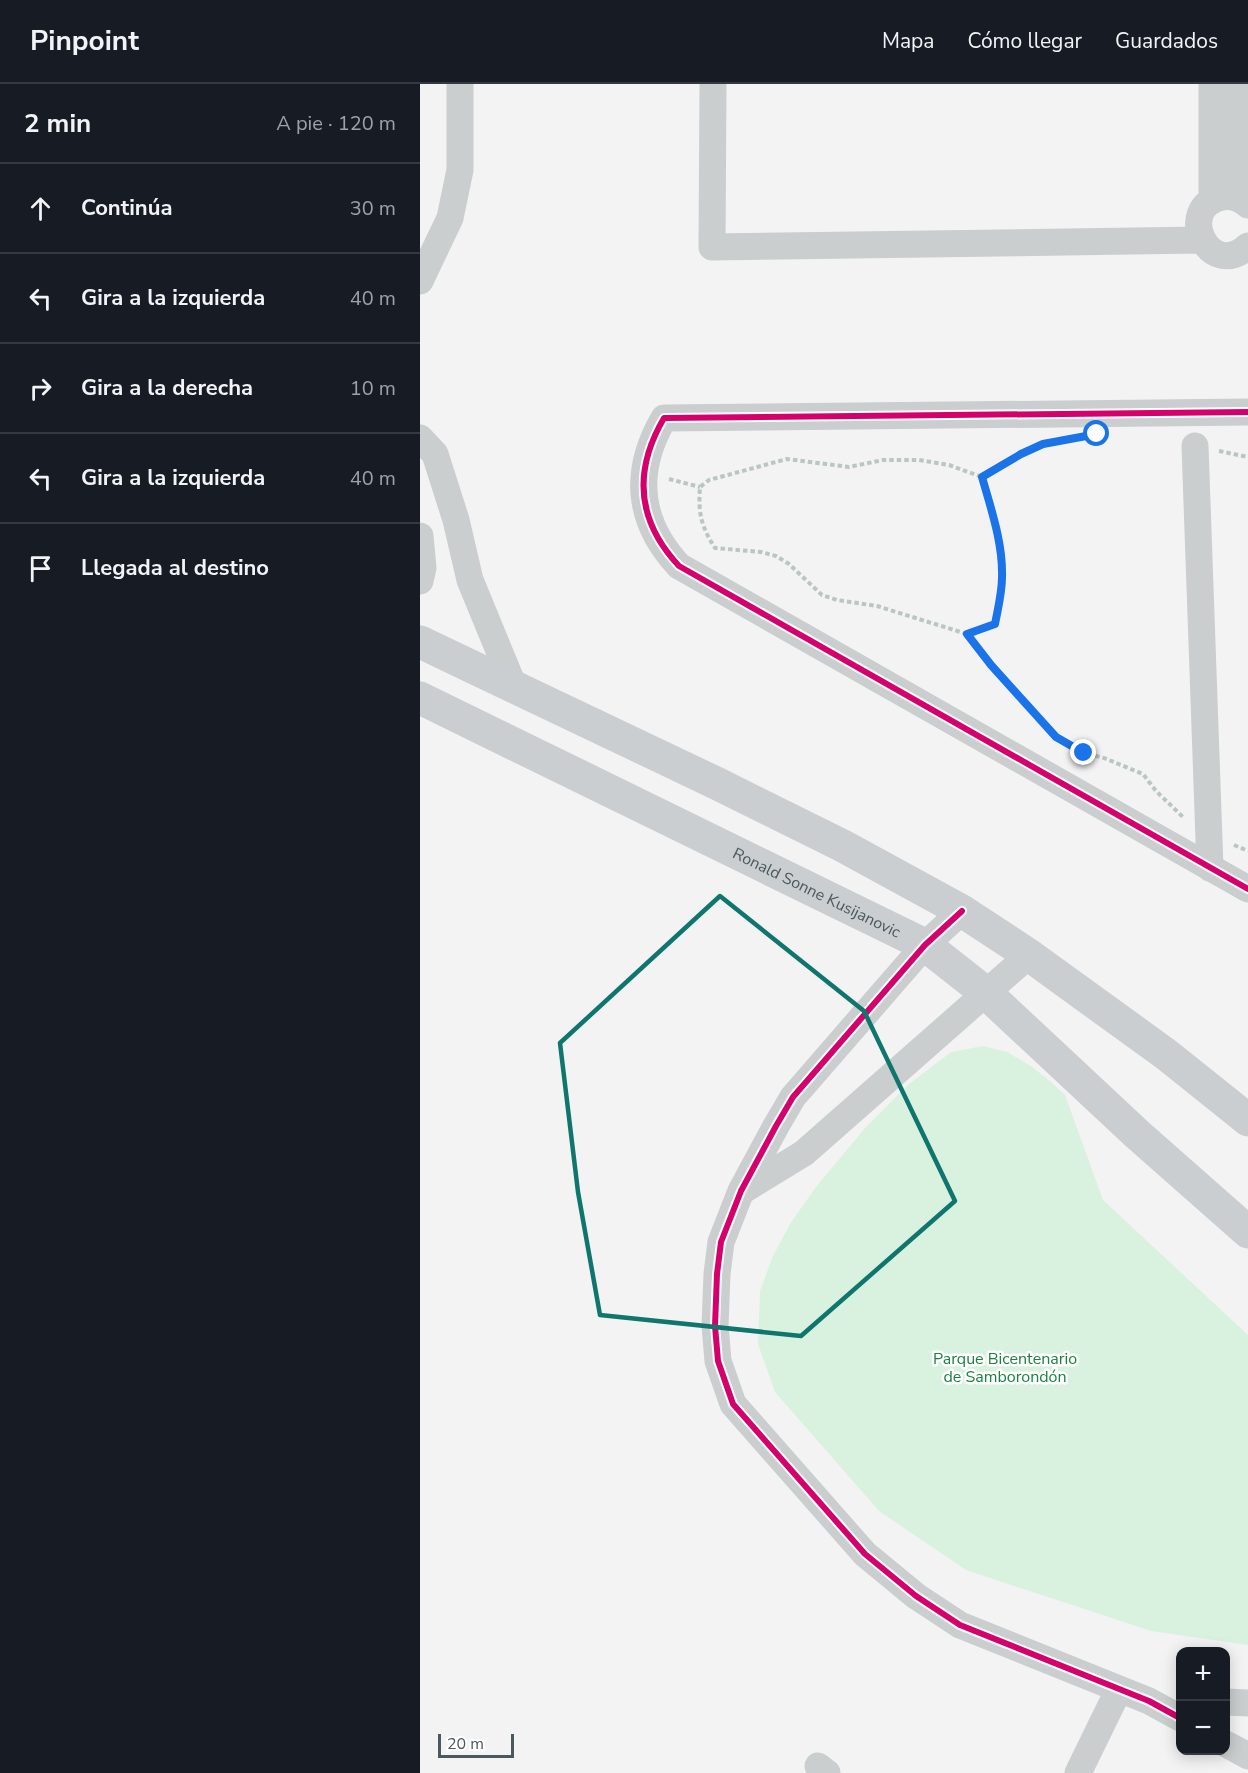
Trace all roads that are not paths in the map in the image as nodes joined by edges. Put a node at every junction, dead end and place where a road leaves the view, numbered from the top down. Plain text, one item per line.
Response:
1 (460, 84) edge
2 (713, 84) edge
3 (1212, 84) edge
4 (1238, 84) edge
5 (1232, 202) edge
6 (1202, 240) junction
7 (1248, 246) edge
8 (420, 281) edge
9 (1248, 412) edge
10 (420, 438) edge
11 (1195, 446) road end
12 (420, 536) edge
13 (420, 581) edge
14 (420, 642) edge
15 (514, 687) junction
16 (420, 698) edge
17 (1210, 868) junction
18 (1248, 889) edge
19 (962, 911) junction
20 (925, 945) junction
21 (1029, 955) junction
22 (986, 993) junction
23 (1248, 1120) edge
24 (741, 1191) junction
25 (1248, 1232) edge
26 (1119, 1689) junction
27 (1149, 1701) junction
28 (1176, 1701) edge
29 (1230, 1702) edge
30 (1248, 1703) edge
31 (1176, 1716) edge
32 (1230, 1746) edge
33 (1248, 1756) edge
34 (1078, 1773) edge

1 - 8 street
2 - 6 street
3 - 5 street
4 - 5 street
5 - 6 street
6 - 7 street
9 - 17 street
10 - 15 street
11 - 17 street
12 - 13 street
14 - 15 street
15 - 19 street
16 - 20 street, Ronald Sonne Kusijanovic
17 - 18 street
19 - 20 street
19 - 21 street
20 - 22 street, Ronald Sonne Kusijanovic
20 - 24 street
21 - 22 street
21 - 23 street
22 - 24 street
22 - 25 street, Ronald Sonne Kusijanovic
24 - 26 street
26 - 27 street
26 - 34 street
27 - 28 street
27 - 31 street
29 - 30 street
32 - 33 street

